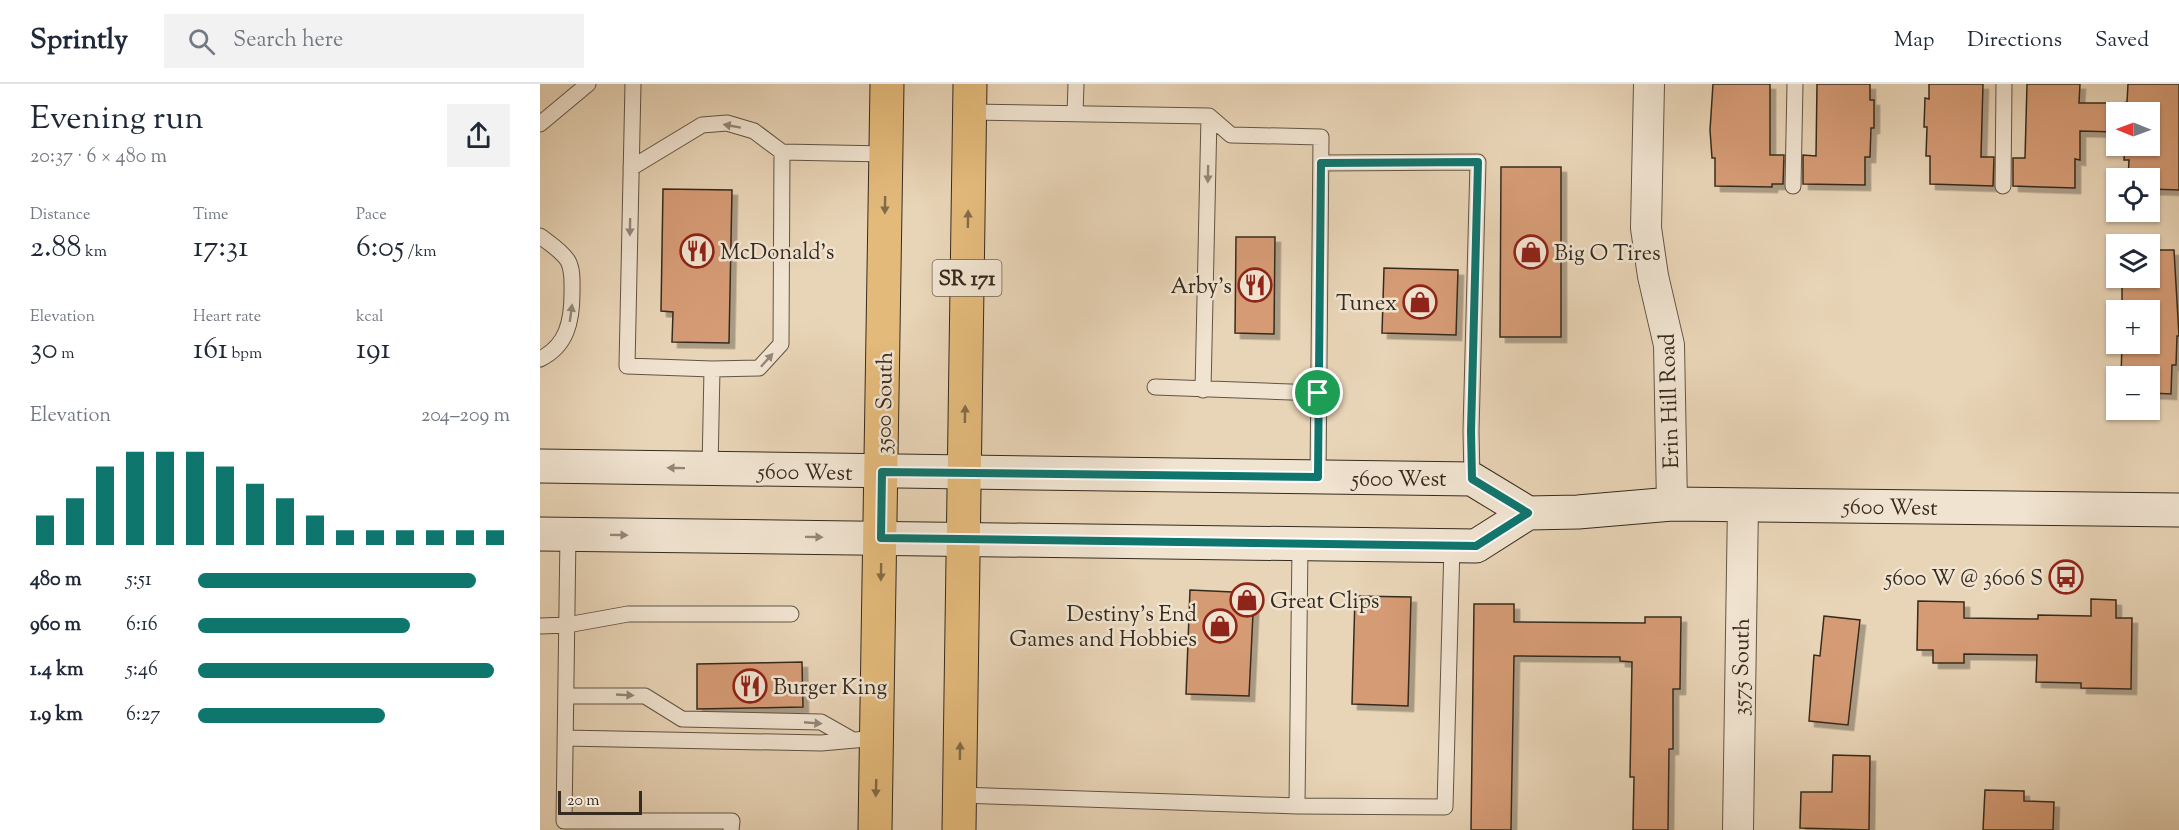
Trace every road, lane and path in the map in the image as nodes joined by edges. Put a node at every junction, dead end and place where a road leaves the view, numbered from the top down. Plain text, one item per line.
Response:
1 (588, 84) edge
2 (633, 84) edge
3 (887, 84) edge
4 (1076, 84) edge
5 (1649, 84) edge
6 (1795, 84) edge
7 (2004, 84) edge
8 (970, 98) edge
9 (1075, 114) junction
10 (1209, 116) junction
11 (540, 124) edge
12 (782, 152) junction
13 (886, 154) junction
14 (1321, 163) junction
15 (631, 168) junction
16 (1793, 186) dead end
17 (2003, 186) dead end
18 (540, 236) edge
19 (540, 359) edge
20 (712, 369) junction
21 (1155, 387) dead end
22 (1203, 390) junction
23 (1318, 393) junction
24 (540, 466) edge
25 (710, 469) junction
26 (882, 472) junction
27 (964, 473) junction
28 (1318, 477) junction
29 (1472, 479) junction
30 (1672, 504) junction
31 (1743, 504) junction
32 (2179, 510) edge
33 (1528, 513) junction
34 (554, 534) edge
35 (881, 538) junction
36 (964, 539) junction
37 (1300, 544) junction
38 (1452, 545) junction
39 (791, 614) dead end
40 (540, 626) edge
41 (567, 626) junction
42 (566, 696) junction
43 (565, 738) junction
44 (864, 738) junction
45 (960, 795) junction
46 (1297, 806) junction
47 (564, 825) edge
48 (731, 830) edge
49 (875, 830) edge
50 (959, 830) edge
51 (1738, 830) edge

1 - 11 lane
2 - 15 lane
3 - 13 main road, 3500 South
4 - 9 lane
5 - 30 street, Erin Hill Road
6 - 16 lane
7 - 17 lane
8 - 9 lane
27 -> 8 main road, SR 171
9 - 10 lane
10 - 14 lane
10 -> 22 lane
12 - 13 lane
12 -> 15 lane
20 -> 12 lane
13 -> 26 main road, 3500 South
14 - 23 lane
14 - 29 lane
15 -> 20 lane
19 -> 18 lane
20 - 25 lane
21 - 22 lane
22 - 23 lane
23 - 28 lane
25 -> 24 main road, 5600 West
25 - 26 main road, 5600 West
26 - 27 main road, 5600 West
26 - 35 main road, 3500 South
27 - 28 main road, 5600 West
27 - 36 main road, SR 171
28 - 29 main road, 5600 West
29 - 33 main road, 5600 West
30 - 31 main road, 5600 West
30 - 33 main road, 5600 West
31 - 32 main road, 5600 West
31 - 51 street, 3575 South
33 - 38 main road
34 -> 35 main road
34 - 41 lane
35 - 36 main road
35 -> 44 main road, 3500 South
36 - 37 main road
45 -> 36 main road, SR 171
37 - 38 main road
37 - 46 lane
38 - 46 lane
39 - 41 lane
40 - 41 lane
41 - 42 lane
42 - 43 lane
42 -> 44 lane
43 - 44 lane
43 - 47 lane
44 -> 49 main road, 3500 South
45 - 46 lane
45 - 50 main road, SR 171
47 - 48 lane

